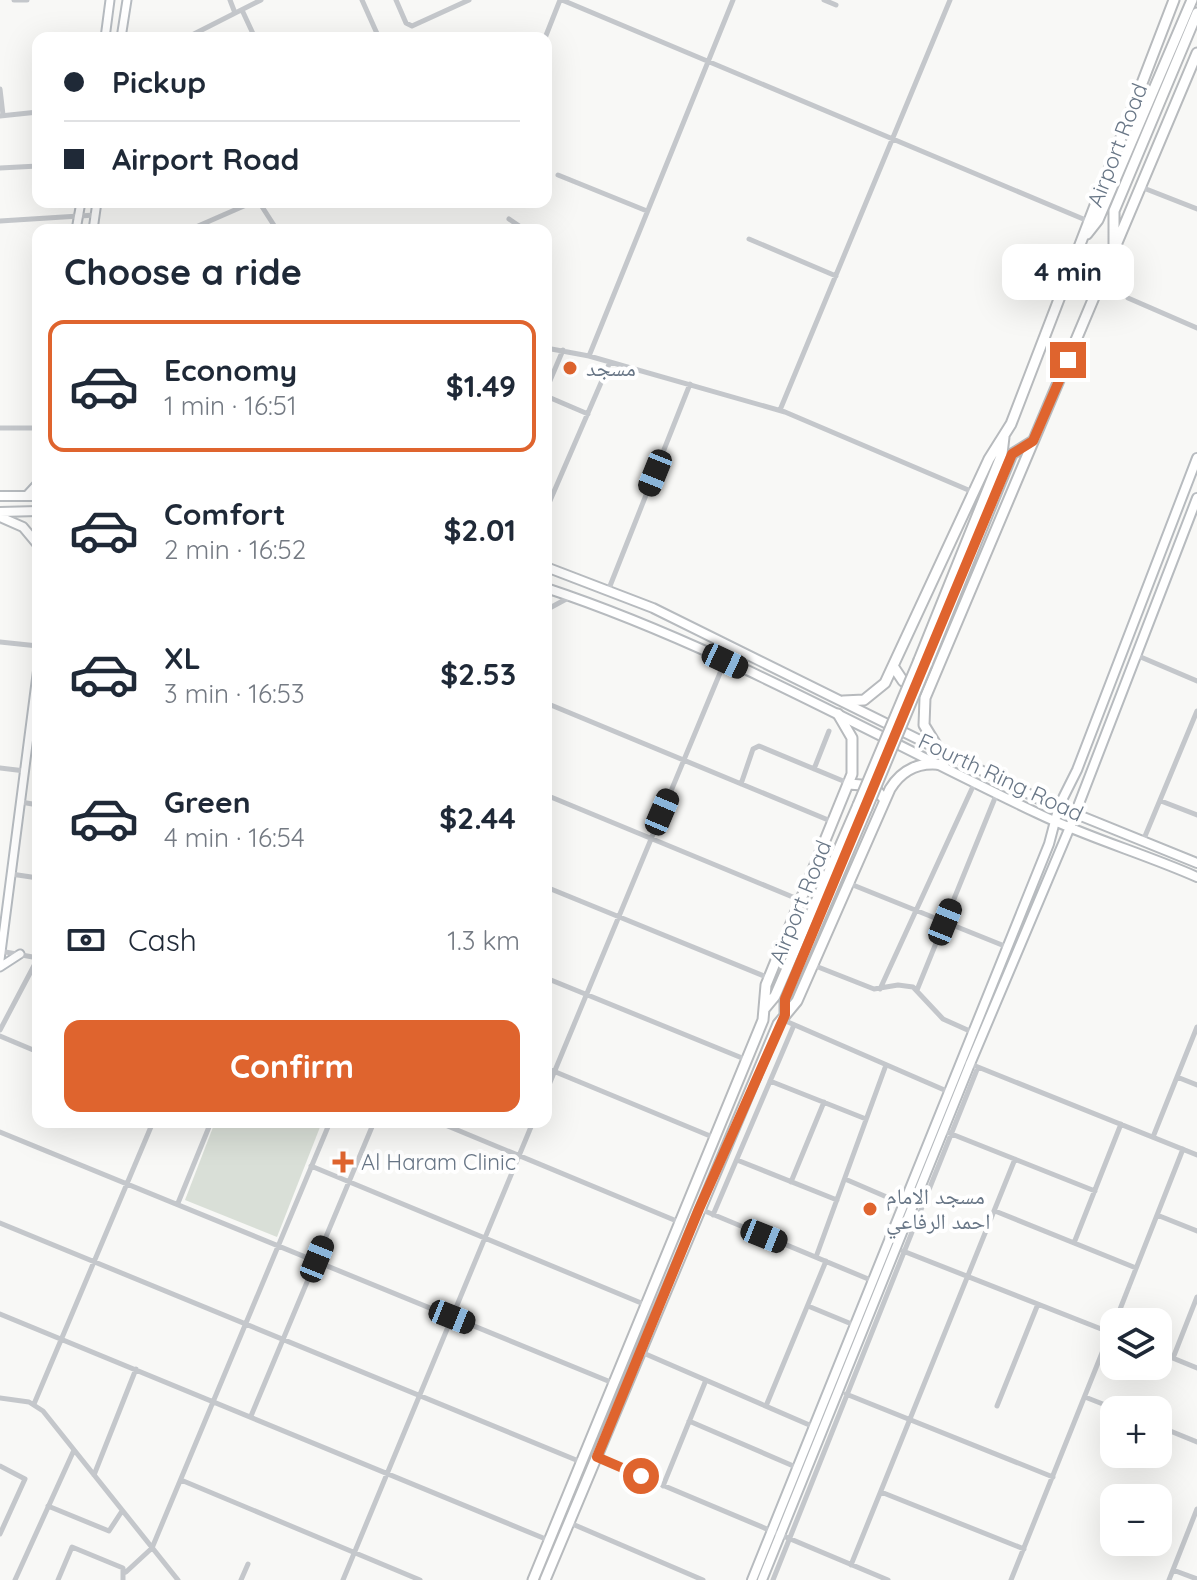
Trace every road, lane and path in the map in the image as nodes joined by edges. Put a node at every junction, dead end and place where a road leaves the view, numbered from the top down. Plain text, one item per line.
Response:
1 (14, 0) edge
2 (27, 0) edge
3 (110, 0) edge
4 (127, 0) edge
5 (230, 0) edge
6 (261, 0) edge
7 (362, 0) edge
8 (396, 0) edge
9 (469, 0) edge
10 (561, 0) edge
11 (733, 0) edge
12 (824, 0) edge
13 (950, 0) edge
14 (1174, 0) edge
15 (1192, 0) edge
16 (836, 5) dead end
17 (242, 10) junction
18 (235, 13) junction
19 (1197, 13) edge
20 (106, 32) edge
21 (122, 32) edge
22 (203, 32) edge
23 (252, 32) edge
24 (376, 32) edge
25 (548, 32) edge
26 (1197, 53) edge
27 (708, 61) junction
28 (0, 89) edge
29 (32, 113) edge
30 (2, 116) edge
31 (893, 139) junction
32 (32, 166) edge
33 (0, 168) edge
34 (558, 175) dead end
35 (1141, 187) junction
36 (80, 208) edge
37 (96, 208) edge
38 (239, 208) edge
39 (1197, 209) edge
40 (647, 211) junction
41 (79, 215) junction
42 (95, 215) junction
43 (509, 219) dead end
44 (0, 221) edge
45 (1089, 222) junction
46 (77, 224) edge
47 (94, 224) edge
48 (203, 224) edge
49 (516, 224) edge
50 (1086, 235) junction
51 (749, 239) dead end
52 (1114, 251) junction
53 (836, 276) junction
54 (1128, 298) dead end
55 (1197, 328) edge
56 (552, 349) edge
57 (563, 350) junction
58 (589, 356) junction
59 (610, 362) junction
60 (552, 378) edge
61 (690, 384) junction
62 (552, 396) edge
63 (780, 410) junction
64 (588, 414) junction
65 (0, 428) edge
66 (32, 428) dead end
67 (1004, 437) junction
68 (1033, 441) junction
69 (1197, 458) edge
70 (32, 490) edge
71 (974, 492) junction
72 (0, 496) edge
73 (26, 496) junction
74 (32, 496) edge
75 (552, 496) edge
76 (1197, 498) edge
77 (32, 511) edge
78 (0, 514) edge
79 (1193, 518) edge
80 (32, 538) edge
81 (1158, 561) junction
82 (1171, 566) junction
83 (552, 569) edge
84 (552, 574) edge
85 (569, 575) junction
86 (552, 588) edge
87 (608, 591) junction
88 (571, 597) junction
89 (552, 607) edge
90 (0, 641) edge
91 (32, 645) edge
92 (1136, 655) junction
93 (725, 661) junction
94 (893, 666) junction
95 (1197, 681) edge
96 (930, 685) junction
97 (843, 701) junction
98 (552, 705) edge
99 (1197, 711) edge
100 (838, 714) junction
101 (829, 731) dead end
102 (32, 739) edge
103 (938, 748) junction
104 (684, 760) junction
105 (944, 765) junction
106 (0, 768) edge
107 (814, 769) junction
108 (25, 771) junction
109 (976, 781) junction
110 (741, 784) junction
111 (849, 784) junction
112 (998, 792) junction
113 (552, 797) edge
114 (885, 800) junction
115 (1160, 801) junction
116 (21, 802) junction
117 (32, 804) edge
118 (1059, 806) junction
119 (1076, 812) junction
120 (1037, 813) junction
121 (1197, 815) edge
122 (1054, 821) junction
123 (833, 822) junction
124 (1070, 827) junction
125 (1086, 832) junction
126 (651, 838) junction
127 (1143, 841) junction
128 (1049, 844) junction
129 (1062, 848) junction
130 (1197, 863) edge
131 (11, 874) junction
132 (32, 877) edge
133 (1197, 877) edge
134 (848, 883) junction
135 (0, 886) edge
136 (10, 888) junction
137 (552, 889) edge
138 (801, 900) junction
139 (916, 910) junction
140 (619, 917) junction
141 (945, 922) junction
142 (1007, 947) junction
143 (0, 952) edge
144 (20, 954) junction
145 (32, 957) edge
146 (0, 960) edge
147 (813, 965) junction
148 (0, 967) edge
149 (32, 969) edge
150 (769, 978) junction
151 (552, 980) edge
152 (880, 989) junction
153 (917, 990) junction
154 (586, 994) junction
155 (765, 1008) junction
156 (783, 1017) junction
157 (794, 1025) junction
158 (1197, 1027) edge
159 (0, 1030) edge
160 (972, 1032) junction
161 (0, 1036) edge
162 (32, 1049) edge
163 (747, 1060) junction
164 (970, 1064) junction
165 (886, 1065) junction
166 (554, 1072) junction
167 (552, 1077) edge
168 (1177, 1077) junction
169 (770, 1081) junction
170 (1197, 1085) edge
171 (949, 1092) junction
172 (824, 1102) junction
173 (866, 1119) junction
174 (1121, 1124) junction
175 (150, 1128) edge
176 (207, 1128) edge
177 (327, 1128) edge
178 (372, 1128) edge
179 (453, 1128) edge
180 (530, 1128) edge
181 (0, 1132) edge
182 (948, 1133) junction
183 (1153, 1137) junction
184 (715, 1138) junction
185 (1183, 1149) junction
186 (519, 1155) junction
187 (1197, 1155) edge
188 (1015, 1159) junction
189 (737, 1160) junction
190 (311, 1166) junction
191 (845, 1179) junction
192 (349, 1182) junction
193 (791, 1182) junction
194 (127, 1183) junction
195 (1095, 1191) junction
196 (837, 1200) junction
197 (178, 1203) junction
198 (904, 1204) junction
199 (699, 1209) junction
200 (995, 1211) junction
201 (713, 1215) junction
202 (1157, 1215) junction
203 (680, 1222) junction
204 (0, 1223) edge
205 (1197, 1231) edge
206 (485, 1238) junction
207 (1074, 1243) junction
208 (280, 1244) junction
209 (901, 1251) junction
210 (816, 1257) junction
211 (317, 1259) junction
212 (95, 1260) junction
213 (826, 1261) junction
214 (1136, 1268) junction
215 (968, 1277) junction
216 (873, 1281) junction
217 (1197, 1297) edge
218 (1038, 1304) junction
219 (646, 1305) junction
220 (808, 1305) junction
221 (1120, 1308) edge
222 (0, 1314) edge
223 (452, 1317) junction
224 (246, 1323) junction
225 (855, 1325) junction
226 (1100, 1329) edge
227 (283, 1338) junction
228 (62, 1339) junction
229 (640, 1352) junction
230 (1173, 1358) joint
231 (1100, 1362) edge
232 (1197, 1368) edge
233 (136, 1369) junction
234 (706, 1380) junction
235 (614, 1383) junction
236 (843, 1393) junction
237 (420, 1395) junction
238 (1085, 1397) junction
239 (0, 1398) edge
240 (214, 1401) junction
241 (1100, 1403) edge
242 (34, 1404) junction
243 (766, 1406) junction
244 (997, 1406) dead end
245 (251, 1416) junction
246 (910, 1420) junction
247 (689, 1421) junction
248 (814, 1427) junction
249 (1172, 1432) edge
250 (1197, 1442) edge
251 (74, 1450) junction
252 (597, 1457) junction
253 (581, 1462) junction
254 (0, 1466) edge
255 (798, 1468) junction
256 (387, 1473) junction
257 (94, 1475) junction
258 (1053, 1477) junction
259 (181, 1480) junction
260 (663, 1486) junction
261 (881, 1492) junction
262 (48, 1506) junction
263 (1197, 1509) edge
264 (122, 1511) junction
265 (569, 1523) junction
266 (0, 1534) edge
267 (780, 1536) junction
268 (549, 1541) junction
269 (152, 1548) junction
270 (1024, 1549) junction
271 (354, 1553) junction
272 (248, 1564) dead end
273 (851, 1565) junction
274 (1173, 1570) junction
275 (126, 1572) junction
276 (1197, 1579) edge
277 (15, 1580) edge
278 (58, 1580) edge
279 (123, 1580) edge
280 (178, 1580) edge
281 (241, 1580) edge
282 (343, 1580) edge
283 (420, 1580) edge
284 (533, 1580) edge
285 (545, 1580) edge
286 (703, 1580) edge
287 (752, 1580) edge
288 (762, 1580) edge
289 (773, 1580) edge
290 (888, 1580) edge
291 (1011, 1580) edge
292 (1169, 1580) edge

1 - 2 street
3 - 20 main road
4 - 21 main road
5 - 18 street
6 - 17 street
7 - 24 street
8 - 9 street
10 - 25 street
10 - 27 street
11 - 27 street
12 - 16 street
13 - 31 street
14 - 45 highway, Airport Road
15 - 50 highway
17 - 18 street
17 - 23 street
18 - 22 street
19 - 52 highway
26 - 35 highway, Airport Road
27 - 31 street
27 - 40 street
28 - 30 street
29 - 30 street
31 - 45 street
31 - 53 street
32 - 33 street
34 - 40 street
35 - 39 street
35 - 52 highway, Airport Road
36 - 41 main road
37 - 42 main road
38 - 48 street
40 - 58 street
41 - 42 street
41 - 44 street
41 - 46 main road
42 - 47 main road
43 - 49 street
45 - 50 highway, Airport Road
50 - 67 highway, Airport Road
51 - 53 street
52 - 68 highway, Airport Road
53 - 63 street
54 - 55 street
56 - 57 street
57 - 58 street
57 - 60 street
58 - 59 street
59 - 61 street
59 - 64 street
61 - 63 street
61 - 87 street
62 - 64 street
63 - 71 street
64 - 75 street
65 - 66 street
67 - 71 highway, Airport Road
67 - 155 highway, bridge
68 - 96 highway, Airport Road
68 - 156 highway, bridge
69 - 81 main road
70 - 73 main road
71 - 94 highway, Airport Road
72 - 73 main road
73 - 74 main road
76 - 79 main road
77 - 78 main road
78 - 80 main road
79 - 82 main road
81 - 82 main road
81 - 118 main road
82 - 92 main road
83 - 85 main road, Fourth Ring Road
84 - 85 main road
85 - 87 main road, Fourth Ring Road
86 - 88 main road, Fourth Ring Road
87 - 97 main road, Fourth Ring Road
88 - 89 street
88 - 93 main road, Fourth Ring Road
90 - 91 street
92 - 95 street
92 - 119 main road
93 - 100 main road, Fourth Ring Road
93 - 104 street
94 - 96 highway
94 - 97 highway, Airport Road
96 - 103 highway, Airport Road
97 - 103 main road, Fourth Ring Road
98 - 104 street
99 - 115 street
100 - 105 main road, Fourth Ring Road
100 - 111 highway, Airport Road
101 - 107 street
102 - 108 main road
103 - 118 main road, Fourth Ring Road
104 - 110 street
104 - 126 street
105 - 109 main road, Fourth Ring Road
105 - 114 highway, Airport Road
106 - 108 street
107 - 110 street
107 - 111 street
108 - 116 main road
109 - 112 main road, Fourth Ring Road
109 - 139 street
110 - 123 street
111 - 114 highway
111 - 123 highway, Airport Road
112 - 120 main road, Fourth Ring Road
112 - 141 street
113 - 126 street
114 - 134 highway, Airport Road
115 - 121 street
115 - 127 street
116 - 117 street
116 - 131 main road
118 - 119 main road, Fourth Ring Road
118 - 122 main road
119 - 124 main road
119 - 127 main road, Fourth Ring Road
120 - 122 main road, Fourth Ring Road
120 - 128 main road
122 - 124 main road, Fourth Ring Road
122 - 128 main road
123 - 138 highway, Airport Road
124 - 125 main road, Fourth Ring Road
124 - 129 main road
125 - 129 main road
125 - 133 main road, Fourth Ring Road
126 - 138 street
126 - 140 street
127 - 130 main road, Fourth Ring Road
128 - 142 main road
129 - 164 main road
131 - 132 street
131 - 136 main road
134 - 139 street
134 - 147 highway, Airport Road
135 - 136 street
136 - 143 main road
137 - 140 street
138 - 150 highway, Airport Road
139 - 141 street
139 - 152 street
140 - 150 street
140 - 154 street
141 - 142 street
141 - 153 street
142 - 160 main road
143 - 144 street
143 - 146 main road
144 - 145 street
144 - 148 main road
147 - 152 street
147 - 156 highway, Airport Road
149 - 159 street
150 - 155 highway, Airport Road
151 - 154 street
152 - 153 street
153 - 160 street
154 - 163 street
154 - 166 street
155 - 163 highway, Airport Road
156 - 157 street
156 - 199 highway, Airport Road
157 - 165 street
157 - 169 street
158 - 168 street
160 - 164 main road
161 - 162 street
163 - 184 highway, Airport Road
164 - 171 main road
164 - 174 street
164 - 182 main road
165 - 171 street
165 - 173 street
166 - 167 street
166 - 184 street
168 - 170 street
168 - 183 street
169 - 172 street
169 - 189 street
171 - 198 main road
172 - 173 street
172 - 193 street
173 - 191 street
174 - 183 street
174 - 195 street
175 - 194 street
176 - 197 street
177 - 190 street
178 - 192 street
179 - 186 street
180 - 186 street
181 - 194 street
182 - 188 street
182 - 209 main road
183 - 185 street
184 - 203 highway, Airport Road
185 - 187 street
185 - 202 street
186 - 203 street
186 - 206 street
188 - 195 street
188 - 200 street
189 - 193 street
189 - 201 street
190 - 192 street
190 - 208 street
191 - 196 street
191 - 198 street
192 - 206 street
192 - 211 street
193 - 196 street
194 - 197 street
194 - 212 street
195 - 207 street
196 - 210 street
197 - 208 street
198 - 216 main road
199 - 201 street
199 - 229 highway, Airport Road
200 - 207 street
200 - 215 street
201 - 210 street
202 - 205 street
202 - 214 street
203 - 219 highway, Airport Road
204 - 212 street
206 - 219 street
206 - 223 street
207 - 214 street
208 - 211 street
208 - 224 street
209 - 215 street
209 - 236 main road
210 - 213 street
211 - 223 street
211 - 227 street
212 - 224 street
212 - 228 street
213 - 216 street
213 - 220 street
214 - 221 street
215 - 218 street
215 - 246 street
216 - 225 main road
217 - 230 street
218 - 226 street
218 - 244 street
219 - 235 highway, Airport Road
220 - 225 street
220 - 243 street
222 - 228 street
223 - 235 street
223 - 237 street
224 - 227 street
224 - 240 street
225 - 248 main road
227 - 237 street
227 - 245 street
228 - 233 street
228 - 242 street
229 - 234 street
229 - 252 highway, Airport Road
230 - 232 street
231 - 238 street
233 - 240 street
233 - 257 street
234 - 243 street
234 - 247 street
235 - 253 highway, Airport Road
236 - 246 street
236 - 267 main road
237 - 253 street
237 - 256 street
238 - 241 street
238 - 258 street
239 - 242 street
240 - 245 street
240 - 259 street
242 - 251 street
243 - 248 street
245 - 256 street
246 - 258 street
246 - 261 street
247 - 255 street
247 - 260 street
248 - 255 main road
249 - 250 street
251 - 257 street
251 - 262 street
252 - 260 street
252 - 265 highway, Airport Road
253 - 268 highway, Airport Road
254 - 266 street
255 - 267 main road
256 - 268 street
256 - 271 street
257 - 264 street
258 - 270 street
259 - 269 street
259 - 271 street
260 - 267 street
261 - 270 street
261 - 273 street
262 - 264 street
262 - 277 street
263 - 274 street
264 - 269 street
265 - 285 highway, Airport Road
265 - 286 street
267 - 273 street
267 - 287 main road
267 - 288 main road
267 - 289 street
268 - 284 highway, Airport Road
269 - 275 street
269 - 280 street
270 - 291 street
271 - 282 street
271 - 283 street
272 - 281 street
273 - 290 street
274 - 276 street
274 - 292 street
275 - 278 street
275 - 279 street

